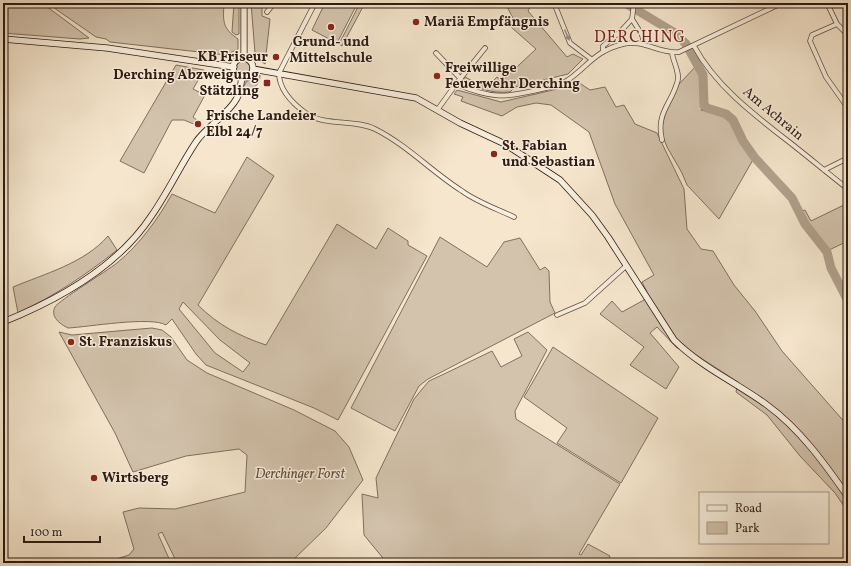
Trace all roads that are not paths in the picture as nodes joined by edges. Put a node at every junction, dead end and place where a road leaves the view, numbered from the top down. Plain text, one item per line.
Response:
1 (244, 3) edge
2 (274, 3) edge
3 (315, 3) edge
4 (554, 3) edge
5 (782, 3) edge
6 (827, 3) edge
7 (634, 4) edge
8 (267, 12) dead end
9 (632, 18) junction
10 (837, 24) junction
11 (848, 35) edge
12 (3, 39) edge
13 (644, 44) junction
14 (693, 47) junction
15 (485, 48) dead end
16 (603, 51) junction
17 (436, 53) dead end
18 (672, 53) junction
19 (244, 58) junction
20 (591, 59) junction
21 (234, 67) junction
22 (253, 69) junction
23 (279, 73) junction
24 (242, 77) junction
25 (460, 78) junction
26 (456, 84) junction
27 (848, 108) edge
28 (438, 109) junction
29 (662, 140) dead end
30 (848, 158) edge
31 (824, 170) junction
32 (848, 189) edge
33 (514, 217) dead end
34 (626, 266) junction
35 (557, 315) dead end
36 (3, 322) edge
37 (848, 497) edge

1 - 19 street
2 - 8 street
3 - 23 street
4 -> 20 street
5 - 14 street
6 - 10 street
7 - 9 street
9 - 13 street
9 - 16 street
10 - 11 street
10 - 27 street
12 - 21 street
13 - 16 street
13 - 18 street
14 - 18 street
14 - 31 street, Am Achrain
15 - 25 street
16 - 20 street
17 - 25 street
18 - 29 street
19 - 21 street
19 - 22 street
20 - 26 street
21 - 24 street
22 - 23 street
22 - 24 street
23 - 28 street
23 - 33 street
24 - 36 street
25 - 26 street
26 - 28 street
28 - 34 street
30 - 31 street
31 - 32 street, Am Achrain
34 - 35 street
34 - 37 street

